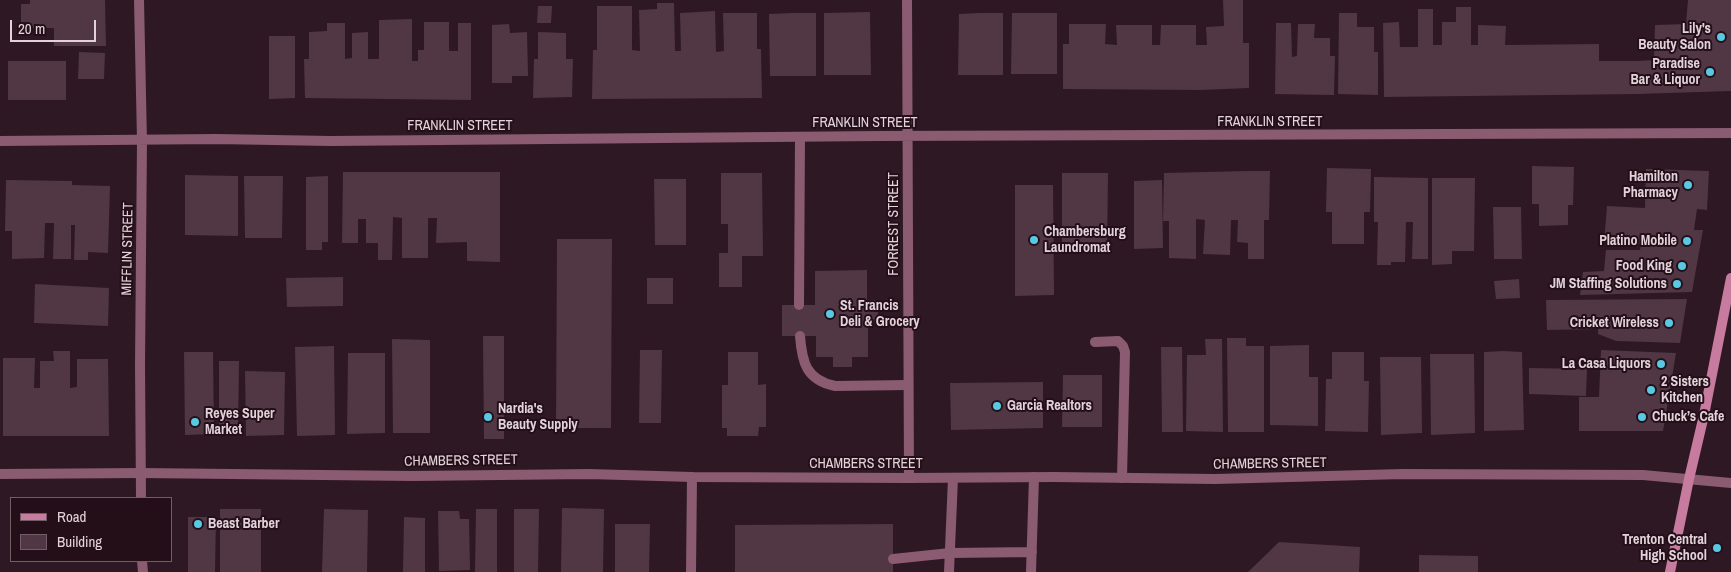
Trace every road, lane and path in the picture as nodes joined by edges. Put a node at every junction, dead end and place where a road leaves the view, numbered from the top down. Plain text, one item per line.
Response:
1 (139, 0) edge
2 (908, 0) edge
3 (1731, 133) edge
4 (907, 136) junction
5 (800, 137) junction
6 (0, 141) edge
7 (142, 141) junction
8 (1731, 278) edge
9 (800, 305) dead end
10 (1728, 309) edge
11 (800, 336) dead end
12 (1096, 342) dead end
13 (908, 385) junction
14 (141, 473) junction
15 (0, 474) edge
16 (692, 477) junction
17 (1034, 477) junction
18 (909, 478) junction
19 (952, 478) junction
20 (1122, 478) junction
21 (1689, 479) junction
22 (1731, 483) edge
23 (141, 497) edge
24 (1032, 552) junction
25 (950, 553) junction
26 (893, 559) dead end
27 (691, 572) edge
28 (949, 572) edge
29 (1031, 572) edge
30 (1670, 572) edge

1 - 7 street, MIFFLIN STREET
2 - 4 street, FORREST STREET
3 - 4 street, FRANKLIN STREET
4 - 5 street, FRANKLIN STREET
4 - 13 street, FORREST STREET
5 - 7 street, FRANKLIN STREET
5 - 9 street
6 - 7 street, FRANKLIN STREET
7 - 14 street, MIFFLIN STREET
8 - 10 main road
10 - 21 main road
11 - 13 street
12 - 20 street
13 - 18 street, FORREST STREET
14 - 15 street, CHAMBERS STREET
14 - 16 street, CHAMBERS STREET
14 - 23 street, MIFFLIN STREET
16 - 18 street, CHAMBERS STREET
16 - 27 street
17 - 19 street, CHAMBERS STREET
17 - 20 street, CHAMBERS STREET
17 - 24 street
18 - 19 street, CHAMBERS STREET
19 - 25 street
20 - 21 street, CHAMBERS STREET
21 - 22 street, CHAMBERS STREET
21 - 30 main road
24 - 25 street
24 - 29 street
25 - 26 street
25 - 28 street

